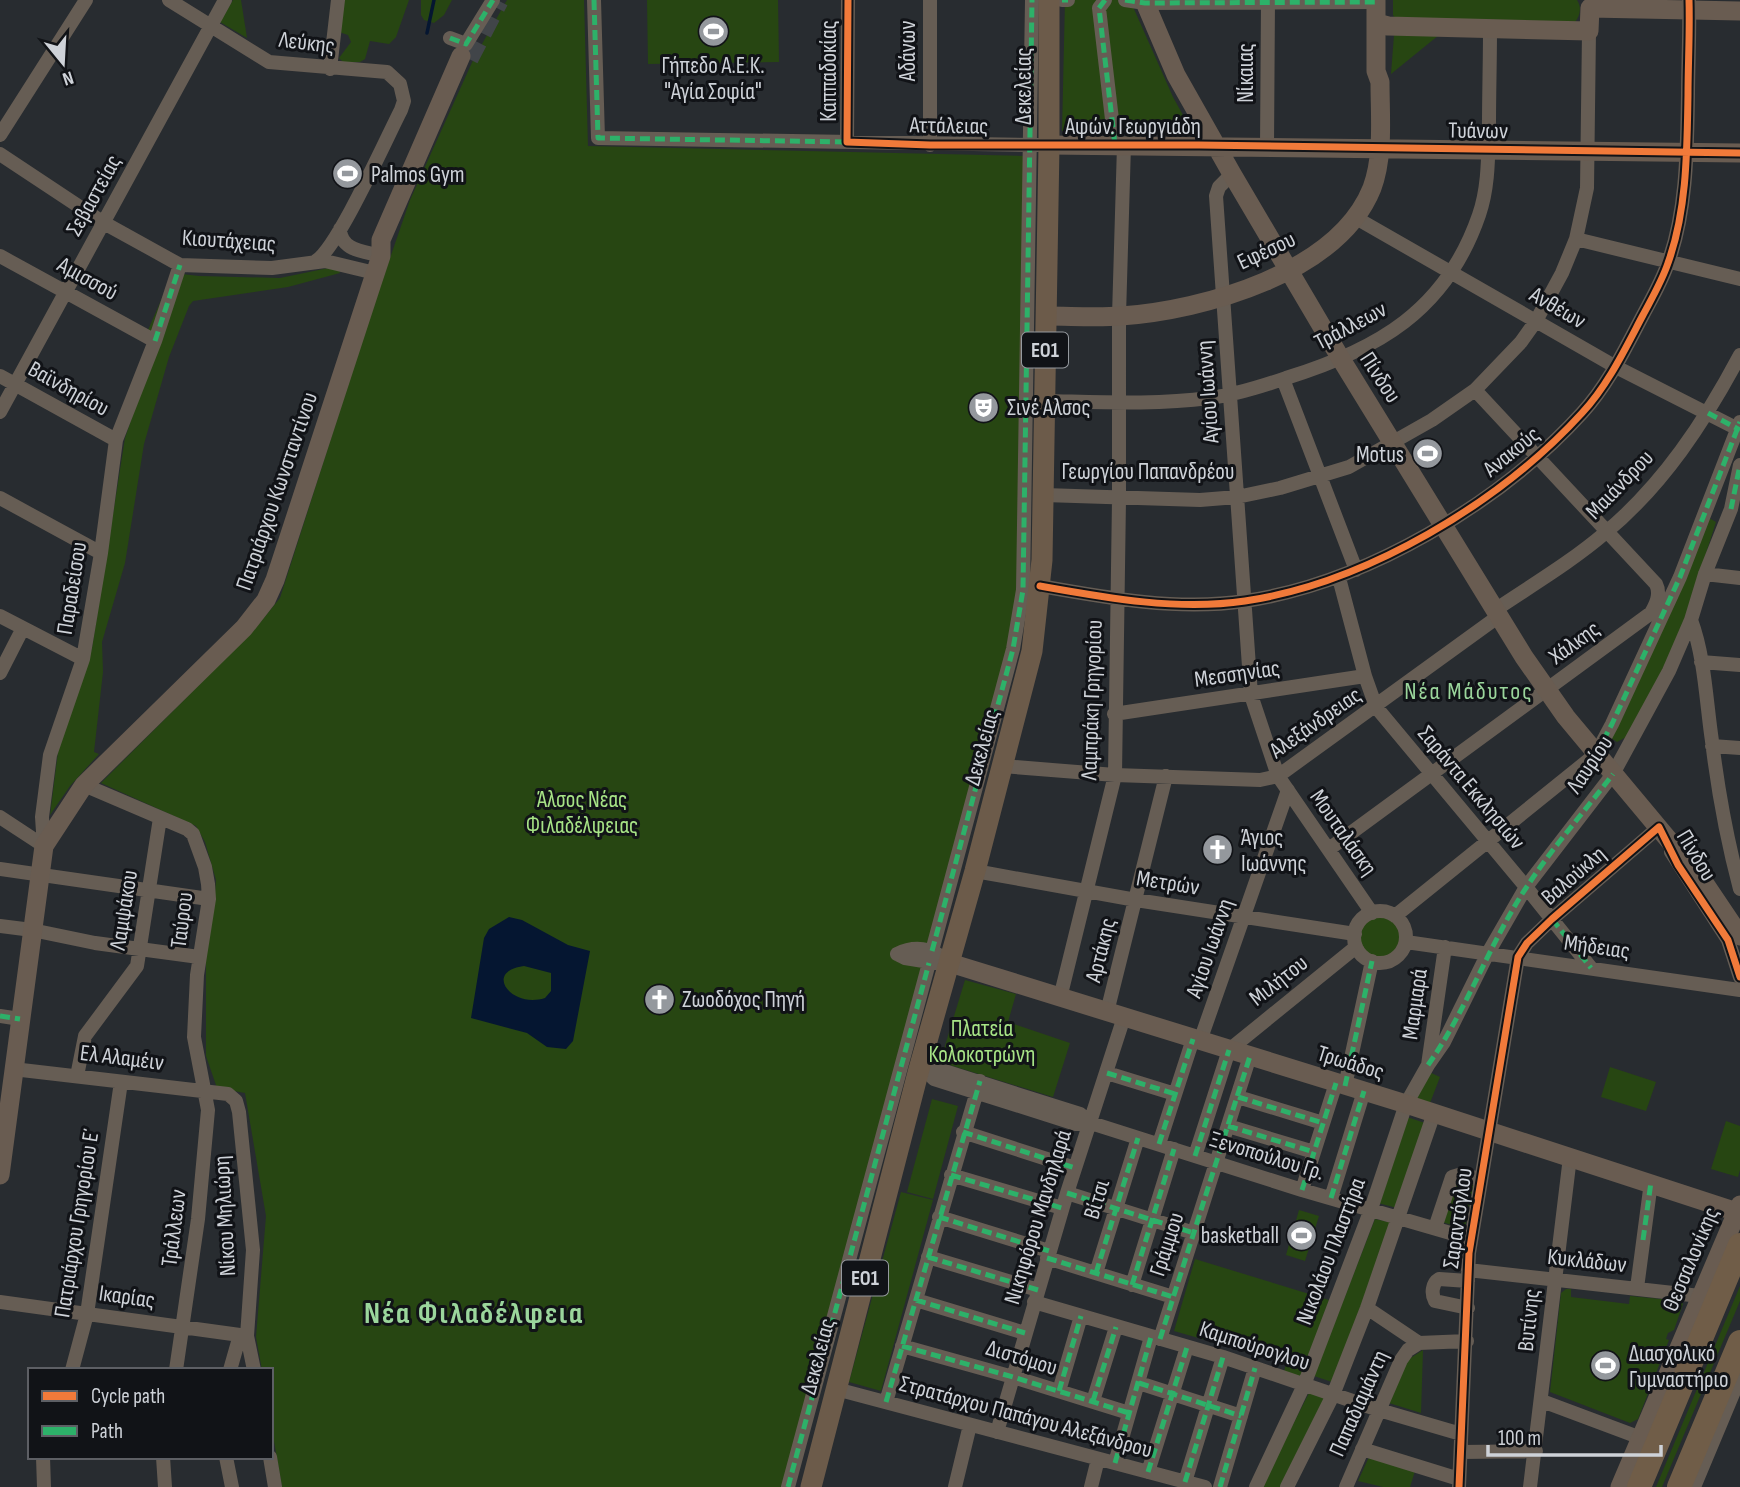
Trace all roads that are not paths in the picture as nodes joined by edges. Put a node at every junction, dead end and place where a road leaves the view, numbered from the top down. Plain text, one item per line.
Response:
1 (86, 0) edge
2 (169, 0) edge
3 (225, 0) edge
4 (338, 0) edge
5 (493, 0) edge
6 (594, 0) edge
7 (848, 0) edge
8 (930, 0) edge
9 (1032, 0) edge
10 (1049, 0) edge
11 (1062, 0) edge
12 (1068, 0) edge
13 (1105, 0) edge
14 (1125, 0) edge
15 (1145, 1) edge
16 (1268, 1) edge
17 (1380, 1) edge
18 (1590, 4) edge
19 (1689, 5) edge
20 (1740, 11) edge
21 (1383, 24) junction
22 (211, 26) junction
23 (1490, 30) junction
24 (1589, 31) junction
25 (450, 38) dead end
26 (465, 58) tunnel mouth
27 (330, 69) junction
28 (0, 135) edge
29 (847, 142) junction
30 (930, 145) junction
31 (1040, 145) junction
32 (1119, 145) junction
33 (1216, 146) junction
34 (1268, 146) junction
35 (1379, 148) junction
36 (1488, 150) junction
37 (1589, 151) junction
38 (1686, 153) junction
39 (1740, 153) edge
40 (0, 154) edge
41 (1232, 174) junction
42 (1356, 218) junction
43 (104, 223) junction
44 (340, 229) junction
45 (1576, 239) junction
46 (345, 245) junction
47 (0, 256) edge
48 (316, 261) junction
49 (1669, 262) junction
50 (340, 263) junction
51 (378, 264) junction
52 (180, 265) junction
53 (1287, 270) junction
54 (1452, 271) junction
55 (1740, 279) edge
56 (66, 292) junction
57 (1223, 296) junction
58 (1046, 316) junction
59 (1119, 316) junction
60 (1535, 321) junction
61 (155, 341) junction
62 (1740, 355) edge
63 (1341, 359) junction
64 (1616, 367) junction
65 (0, 376) edge
66 (1283, 379) junction
67 (15, 384) junction
68 (1475, 390) junction
69 (1229, 395) junction
70 (1045, 401) junction
71 (1119, 402) junction
72 (0, 412) edge
73 (1708, 412) junction
74 (1736, 426) edge
75 (116, 440) junction
76 (1394, 443) junction
77 (1538, 457) junction
78 (1740, 465) edge
79 (1321, 477) junction
80 (1044, 495) junction
81 (1237, 497) junction
82 (0, 498) edge
83 (1119, 499) junction
84 (1736, 506) edge
85 (1442, 524) junction
86 (1607, 532) junction
87 (101, 553) junction
88 (1356, 570) junction
89 (1705, 574) junction
90 (1339, 578) junction
91 (1740, 578) edge
92 (1040, 586) junction
93 (1116, 599) junction
94 (1245, 601) junction
95 (1497, 613) junction
96 (0, 617) edge
97 (1691, 620) junction
98 (23, 628) junction
99 (83, 659) junction
100 (1702, 662) junction
101 (1740, 665) edge
102 (0, 673) edge
103 (1365, 676) junction
104 (1546, 691) junction
105 (1251, 695) junction
106 (1376, 707) junction
107 (1114, 714) junction
108 (1712, 746) junction
109 (1740, 748) edge
110 (1596, 754) junction
111 (1002, 766) junction
112 (1614, 774) junction
113 (1115, 775) junction
114 (1430, 775) junction
115 (1166, 776) junction
116 (1278, 776) junction
117 (84, 785) junction
118 (1288, 790) junction
119 (0, 817) edge
120 (160, 817) junction
121 (1659, 827) junction
122 (1733, 832) edge
123 (1488, 842) junction
124 (44, 846) junction
125 (1329, 849) junction
126 (0, 869) edge
127 (975, 871) junction
128 (40, 874) junction
129 (1526, 887) junction
130 (149, 889) junction
131 (1740, 889) edge
132 (1086, 892) junction
133 (209, 899) junction
134 (1136, 900) junction
135 (1372, 913) junction
136 (1395, 916) junction
137 (1244, 917) junction
138 (1552, 919) junction
139 (0, 926) edge
140 (32, 930) junction
141 (1740, 936) edge
142 (1356, 940) junction
143 (1406, 942) junction
144 (1445, 947) junction
145 (141, 949) junction
146 (1488, 953) junction
147 (199, 957) junction
148 (1518, 957) junction
149 (937, 959) junction
150 (1372, 961) junction
151 (1591, 968) junction
152 (1740, 977) edge
153 (1740, 990) edge
154 (1060, 998) junction
155 (1115, 1015) junction
156 (10, 1017) edge
157 (1196, 1040) junction
158 (1229, 1050) junction
159 (1250, 1056) junction
160 (1428, 1065) junction
161 (7, 1068) edge
162 (923, 1070) junction
163 (1107, 1073) junction
164 (77, 1076) junction
165 (121, 1082) junction
166 (978, 1087) junction
167 (1348, 1087) junction
168 (205, 1092) junction
169 (1175, 1094) junction
170 (1238, 1097) junction
171 (236, 1101) joint
172 (1406, 1104) junction
173 (1434, 1113) junction
174 (1090, 1123) junction
175 (1323, 1123) junction
176 (1228, 1126) junction
177 (1489, 1131) junction
178 (963, 1132) junction
179 (1138, 1138) junction
180 (1159, 1144) junction
181 (1174, 1149) junction
182 (1314, 1152) junction
183 (1195, 1156) junction
184 (1570, 1157) junction
185 (1217, 1163) junction
186 (1074, 1168) junction
187 (0, 1175) edge
188 (951, 1175) junction
189 (1481, 1180) junction
190 (1651, 1182) junction
191 (1302, 1190) junction
192 (1066, 1193) junction
193 (1331, 1198) junction
194 (1062, 1208) junction
195 (1117, 1209) junction
196 (1371, 1209) junction
197 (1739, 1216) edge
198 (939, 1217) junction
199 (1399, 1217) junction
200 (1152, 1219) junction
201 (1435, 1228) junction
202 (1194, 1233) junction
203 (1471, 1239) junction
204 (1740, 1245) edge
205 (1048, 1254) junction
206 (928, 1257) junction
207 (1714, 1263) joint
208 (1096, 1273) junction
209 (1468, 1275) junction
210 (1556, 1279) junction
211 (1132, 1285) junction
212 (1637, 1288) junction
213 (1036, 1296) junction
214 (1700, 1296) junction
215 (1173, 1297) junction
216 (916, 1300) junction
217 (0, 1302) edge
218 (1367, 1308) junction
219 (1468, 1308) junction
220 (87, 1314) junction
221 (1081, 1316) junction
222 (183, 1327) junction
223 (1116, 1327) junction
224 (1026, 1333) junction
225 (244, 1335) junction
226 (1156, 1338) junction
227 (1467, 1341) junction
228 (1740, 1342) edge
229 (1419, 1343) junction
230 (902, 1346) junction
231 (1187, 1347) junction
232 (1223, 1357) junction
233 (73, 1368) edge
234 (176, 1368) edge
235 (231, 1368) edge
236 (253, 1368) edge
237 (1255, 1368) junction
238 (1013, 1377) junction
239 (1740, 1377) edge
240 (1139, 1383) junction
241 (1304, 1385) junction
242 (836, 1389) junction
243 (1059, 1391) junction
244 (1173, 1393) junction
245 (1333, 1395) junction
246 (1093, 1401) junction
247 (1542, 1401) junction
248 (886, 1402) junction
249 (1209, 1406) junction
250 (1379, 1410) junction
251 (1129, 1413) junction
252 (1241, 1416) junction
253 (970, 1426) junction
254 (997, 1432) junction
255 (1461, 1434) junction
256 (1641, 1438) junction
257 (1362, 1449) junction
258 (1536, 1451) junction
259 (1461, 1452) junction
260 (43, 1459) edge
261 (163, 1459) edge
262 (226, 1459) edge
263 (270, 1459) edge
264 (1098, 1459) junction
265 (1115, 1463) junction
266 (1148, 1472) junction
267 (1185, 1482) junction
268 (1459, 1483) edge
269 (44, 1487) edge
270 (165, 1487) edge
271 (232, 1487) edge
272 (275, 1487) edge
273 (788, 1487) edge
274 (811, 1487) edge
275 (954, 1487) edge
276 (1091, 1487) edge
277 (1205, 1487) edge
278 (1220, 1487) edge
279 (1256, 1487) edge
280 (1287, 1487) edge
281 (1346, 1487) edge
282 (1531, 1487) edge
283 (1620, 1487) edge
284 (1639, 1487) edge
285 (1679, 1487) edge
286 (1694, 1487) edge

1 - 28 street
2 - 22 street, Λεύκης
3 - 22 street, Σεβαστείας
4 - 27 street
5 - 25 street
6 - 29 street, Αττάλειας
7 - 29 street, Καππαδοκίας
8 - 30 street, Αδάνων
9 - 31 street
10 - 31 main road, Δεκελείας / ΕΟ1
11 - 12 street
13 - 32 street, Λαμπράκη Γρηγορίου
14 - 15 street
15 - 16 street
15 - 33 street, Πίνδου
16 - 17 street
16 - 34 street, Νίκαιας
17 - 21 street, Εφέσου
18 - 19 street
18 - 24 street, Γεωργίου Παπανδρέου
19 - 20 street
19 - 38 street, Ανακούς
21 - 23 street
21 - 35 street, Εφέσου
22 - 27 street, Λεύκης
22 - 43 street, Σεβαστείας
23 - 24 street
23 - 36 street, Τράλλεων
24 - 37 street, Γεωργίου Παπανδρέου
26 - 51 street, Πατριάρχου Κωνσταντίνου
27 - 44 street, Λεύκης
29 - 30 street, Αττάλειας
30 - 31 street, Αττάλειας
31 - 32 street, Αφών. Γεωργιάδη
31 - 58 main road, Δεκελείας / ΕΟ1
31 - 149 street
32 - 33 street, Αφών. Γεωργιάδη
32 - 59 street, Λαμπράκη Γρηγορίου
33 - 34 street, Τυάνων
33 - 41 street, Πίνδου
34 - 35 street, Τυάνων
35 - 36 street, Τυάνων
35 - 42 street, Εφέσου
36 - 37 street, Τυάνων
36 - 54 street, Τράλλεων
37 - 38 street, Τυάνων
37 - 45 street, Γεωργίου Παπανδρέου
38 - 39 street, Τυάνων
38 - 49 street, Ανακούς
40 - 43 street, Κιουτάχειας
41 - 53 street, Πίνδου
41 - 57 street, Αγίου Ιωάννη
42 - 53 street, Εφέσου
42 - 54 street, Ανθέων
43 - 52 street, Κιουτάχειας
43 - 56 street, Σεβαστείας
44 - 46 street
44 - 48 street
45 - 49 street
45 - 60 street, Γεωργίου Παπανδρέου
46 - 50 street
46 - 51 street
47 - 56 street, Αμισσού
48 - 50 street, Κιουτάχειας
48 - 52 street, Κιουτάχειας
49 - 55 street
49 - 64 street, Ανακούς
50 - 51 street, Κιουτάχειας
51 - 117 street, Πατριάρχου Κωνσταντίνου
52 - 61 street, Παραδείσου
53 - 57 street, Εφέσου
53 - 63 street, Πίνδου
54 - 60 street, Ανθέων
54 - 63 street, Τράλλεων
56 - 61 street, Αμισσού
56 - 67 street, Σεβαστείας
57 - 59 street, Εφέσου
57 - 69 street, Αγίου Ιωάννη
58 - 59 street, Εφέσου
58 - 70 main road, Δεκελείας / ΕΟ1
59 - 71 street, Λαμπράκη Γρηγορίου
60 - 64 street, Ανθέων
60 - 68 street, Γεωργίου Παπανδρέου
61 - 75 street, Παραδείσου
62 - 73 street, Μαιάνδρου
63 - 66 street, Τράλλεων
63 - 76 street, Πίνδου
64 - 73 street, Ανθέων
64 - 77 street, Ανακούς
65 - 67 street, Βαϊνδηρίου
66 - 69 street, Τράλλεων
66 - 79 street
67 - 72 street, Σεβαστείας
67 - 75 street, Βαϊνδηρίου
68 - 76 street, Γεωργίου Παπανδρέου
68 - 77 street
69 - 71 street, Τράλλεων
69 - 81 street, Αγίου Ιωάννη
70 - 71 street, Τράλλεων
70 - 80 main road, Δεκελείας / ΕΟ1
71 - 83 street, Λαμπράκη Γρηγορίου
73 - 74 street, Ανθέων
73 - 86 street, Μαιάνδρου
74 - 110 street, Λαυρίου
75 - 87 street, Παραδείσου
76 - 79 street, Γεωργίου Παπανδρέου
76 - 85 street, Πίνδου
77 - 85 street, Ανακούς
77 - 86 street
78 - 84 street, Λαυρίου
79 - 81 street, Γεωργίου Παπανδρέου
79 - 88 street
80 - 83 street, Γεωργίου Παπανδρέου
80 - 92 main road, Δεκελείας / ΕΟ1
81 - 83 street, Γεωργίου Παπανδρέου
81 - 94 street, Αγίου Ιωάννη
82 - 87 street
83 - 93 street, Λαμπράκη Γρηγορίου
84 - 89 street, Λαυρίου
85 - 88 street, Ανακούς
85 - 95 street, Πίνδου
86 - 95 street, Μαιάνδρου
86 - 104 street, Χάλκης
87 - 99 street, Παραδείσου
88 - 90 street, Ανακούς
89 - 91 street
89 - 97 street, Λαυρίου
90 - 94 street, Ανακούς
90 - 103 street, Σαράντα Εκκλησιών
92 - 93 street, Ανακούς
92 - 111 main road, Δεκελείας / ΕΟ1
93 - 94 street, Ανακούς
93 - 107 street, Λαμπράκη Γρηγορίου
94 - 105 street, Αγίου Ιωάννη
95 - 104 street, Πίνδου
95 - 106 street, Αλεξάνδρειας
96 - 98 street
97 - 100 street
97 - 112 street, Λαυρίου
98 - 99 street
98 - 102 street
99 - 124 street, Παραδείσου
100 - 101 street
100 - 108 street
103 - 105 street, Μεσσηνίας
103 - 106 street, Σαράντα Εκκλησιών
104 - 110 street, Πίνδου
104 - 114 street, Χάλκης
105 - 107 street, Μεσσηνίας
105 - 116 street, Αγίου Ιωάννη
106 - 114 street, Σαράντα Εκκλησιών
106 - 116 street, Αλεξάνδρειας
107 - 113 street, Λαμπράκη Γρηγορίου
108 - 109 street
108 - 122 street
110 - 112 street, Πίνδου
110 - 123 street
111 - 113 street, Αλεξάνδρειας
111 - 127 main road, Δεκελείας / ΕΟ1
112 - 121 street, Πίνδου
112 - 129 street, Λαυρίου
113 - 115 street, Αλεξάνδρειας
113 - 132 street, Λαμπράκη Γρηγορίου
114 - 123 street, Σαράντα Εκκλησιών
114 - 125 street, Χάλκης
115 - 116 street, Αλεξάνδρειας
115 - 134 street, Αρτάκης
116 - 118 street, Μουταλάσκη
117 - 120 street, Ταύρου
117 - 124 street, Πατριάρχου Κωνσταντίνου
118 - 125 street, Μουταλάσκη
118 - 137 street, Αγίου Ιωάννη
119 - 124 street
120 - 130 street, Λαμψάκου
120 - 133 street, Ταύρου
121 - 138 street, Βαλούκλη
121 - 141 street, Πίνδου
121 - 152 street, Πίνδου
122 - 131 street
123 - 129 street, Σαράντα Εκκλησιών
123 - 136 street
124 - 128 street, Πατριάρχου Κωνσταντίνου
125 - 135 street, Μουταλάσκη
126 - 128 street
127 - 132 street, Μετρών
127 - 149 main road, Δεκελείας / ΕΟ1
128 - 130 street
128 - 140 street, Πατριάρχου Κωνσταντίνου
129 - 138 street, Σαράντα Εκκλησιών
129 - 146 street, Λαυρίου
130 - 133 street
130 - 145 street, Λαμψάκου
132 - 134 street, Μετρών
132 - 154 street, Λαμπράκη Γρηγορίου
133 - 147 street, Ταύρου
134 - 137 street, Μετρών
134 - 155 street, Αρτάκης
135 - 136 street
135 - 142 street
136 - 143 street
137 - 142 street, Μετρών
137 - 157 street, Αγίου Ιωάννη
138 - 148 street, Βαλούκλη
138 - 151 street, Σαράντα Εκκλησιών
139 - 140 street
140 - 145 street
140 - 156 street, Πατριάρχου Κωνσταντίνου
142 - 150 street
142 - 158 street, Μιλήτου
143 - 144 street, Μήδειας
143 - 150 street
144 - 146 street, Μήδειας
144 - 160 street, Μαρμαρά
145 - 147 street
145 - 164 street, Λαμψάκου
146 - 148 street, Μήδειας
146 - 160 street, Λαυρίου
147 - 168 street, Ταύρου
148 - 151 street, Μήδειας
148 - 177 street, Σαραντόγλου
149 - 154 street, Τρωάδος
149 - 162 main road, Δεκελείας / ΕΟ1
149 - 273 street
150 - 167 street
151 - 153 street, Μήδειας
154 - 155 street, Τρωάδος
155 - 157 street, Τρωάδος
155 - 163 street, Νικηφόρου Μανδηλαρά
156 - 161 street, Πατριάρχου Κωνσταντίνου
157 - 158 street, Τρωάδος
157 - 169 street, Αγίου Ιωάννη
158 - 159 street, Τρωάδος
158 - 183 street
159 - 167 street, Τρωάδος
159 - 170 street, Γράμμου
160 - 172 street, Μαρμαρά
161 - 164 street, Ελ Αλαμέιν
161 - 187 street, Πατριάρχου Κωνσταντίνου
162 - 166 street, Ξενoπούλου Γρ.
162 - 242 main road, Δεκελείας / ΕΟ1
163 - 169 street
163 - 174 street, Νικηφόρου Μανδηλαρά
164 - 165 street, Ελ Αλαμέιν
165 - 168 street, Ελ Αλαμέιν
165 - 220 street, Πατριάρχου Γρηγορίου Ε΄
166 - 174 street, Ξενoπούλου Γρ.
166 - 178 street
167 - 172 street, Τρωάδος
167 - 175 street
167 - 193 street
168 - 171 street, Ελ Αλαμέιν
168 - 222 street, Τράλλεων
169 - 180 street, Αγίου Ιωάννη
170 - 175 street
170 - 176 street, Γράμμου
171 - 225 street, Νίκου Μηλιώρη
172 - 173 street, Τρωάδος
172 - 196 street, Νικολάου Πλαστήρα
173 - 177 street, Τρωάδος
173 - 199 street
174 - 179 street, Ξενoπούλου Γρ.
174 - 186 street, Νικηφόρου Μανδηλαρά
175 - 182 street
176 - 182 street
176 - 185 street, Γράμμου
177 - 184 street, Τρωάδος
177 - 189 street, Σαραντόγλου
178 - 186 street
178 - 188 street
179 - 180 street, Ξενoπούλου Γρ.
179 - 195 street, Βίτσι
180 - 181 street, Ξενoπούλου Γρ.
181 - 183 street, Ξενoπούλου Γρ.
181 - 200 street
182 - 191 street
183 - 185 street, Ξενoπούλου Γρ.
184 - 190 street, Τρωάδος
184 - 210 street, Βυτίνης
185 - 191 street, Ξενoπούλου Γρ.
185 - 202 street, Γράμμου
186 - 192 street, Νικηφόρου Μανδηλαρά
188 - 194 street
188 - 198 street
189 - 201 street
189 - 203 street, Σαραντόγλου
190 - 197 street, Τρωάδος
190 - 212 street
191 - 193 street, Ξενoπούλου Γρ.
192 - 194 street, Νικηφόρου Μανδηλαρά
192 - 195 street
193 - 196 street, Ξενoπούλου Γρ.
194 - 205 street, Νικηφόρου Μανδηλαρά
195 - 200 street
195 - 208 street, Βίτσι
196 - 199 street, Ξενoπούλου Γρ.
196 - 241 street, Νικολάου Πλαστήρα
197 - 207 highway
198 - 205 street
198 - 206 street
199 - 201 street, Ξενoπούλου Γρ.
199 - 218 street
200 - 202 street
200 - 211 street
201 - 203 street, Ξενoπούλου Γρ.
202 - 215 street, Γράμμου
203 - 209 street, Σαραντόγλου
204 - 284 highway
205 - 208 street
205 - 213 street, Νικηφόρου Μανδηλαρά
206 - 213 street, Καμπούρογλου
206 - 216 street
207 - 214 street, Θεσσαλονίκης
208 - 211 street
209 - 210 street, Κυκλάδων
209 - 219 street, Σαραντόγλου
209 - 219 street, Κυκλάδων
210 - 212 street, Κυκλάδων
210 - 247 street, Βυτίνης
211 - 215 street
212 - 214 street, Κυκλάδων
213 - 221 street, Καμπούρογλου
213 - 224 street, Νικηφόρου Μανδηλαρά
214 - 256 street, Θεσσαλονίκης
215 - 226 street, Γράμμου
216 - 224 street
216 - 230 street
217 - 220 street, Ικαρίας
218 - 229 street, Παπαδιαμάντη
218 - 245 street
219 - 227 street, Σαραντόγλου
220 - 222 street, Ικαρίας
220 - 233 street, Πατριάρχου Γρηγορίου Ε΄
221 - 223 street, Καμπούρογλου
221 - 243 street
222 - 225 street, Ικαρίας
222 - 234 street, Τράλλεων
223 - 226 street, Καμπούρογλου
223 - 246 street
224 - 238 street, Νικηφόρου Μανδηλαρά
225 - 235 street
225 - 236 street, Νίκου Μηλιώρη
226 - 231 street, Καμπούρογλου
226 - 240 street, Γράμμου
227 - 229 street, Παπαδιαμάντη
227 - 255 street, Σαραντόγλου
228 - 285 highway
229 - 250 street, Παπαδιαμάντη
230 - 238 street, Διστόμου
230 - 248 street
231 - 232 street, Καμπούρογλου
231 - 244 street
232 - 237 street, Καμπούρογλου
232 - 249 street
237 - 241 street, Καμπούρογλου
237 - 252 street
238 - 243 street, Διστόμου
238 - 254 street, Νικηφόρου Μανδηλαρά
239 - 286 street
240 - 244 street
240 - 251 street, Γράμμου
241 - 245 street, Καμπούρογλου
241 - 279 street, Νικολάου Πλαστήρα
242 - 248 street, Στρατάρχου Παπάγου Αλεξάνδρου
242 - 274 main road, Δεκελείας / ΕΟ1
243 - 246 street, Διστόμου
244 - 249 street
244 - 266 street
245 - 250 street, Καμπούρογλου
245 - 280 street
246 - 251 street, Διστόμου
247 - 256 street
247 - 258 street, Βυτίνης
248 - 253 street, Στρατάρχου Παπάγου Αλεξάνδρου
249 - 252 street
249 - 267 street
250 - 255 street, Καμπούρογλου
250 - 257 street, Παπαδιαμάντη
251 - 265 street, Γράμμου
252 - 278 street
253 - 254 street, Στρατάρχου Παπάγου Αλεξάνδρου
253 - 275 street
254 - 264 street, Στρατάρχου Παπάγου Αλεξάνδρου
255 - 259 street, Σαραντόγλου
256 - 283 street, Θεσσαλονίκης
257 - 268 street
257 - 281 street, Παπαδιαμάντη
258 - 259 street
258 - 282 street, Βυτίνης
259 - 268 street, Σαραντόγλου
260 - 269 street
261 - 270 street
262 - 271 street
263 - 272 street
264 - 265 street, Στρατάρχου Παπάγου Αλεξάνδρου
264 - 276 street
265 - 266 street, Στρατάρχου Παπάγου Αλεξάνδρου
266 - 267 street, Στρατάρχου Παπάγου Αλεξάνδρου
267 - 277 street, Στρατάρχου Παπάγου Αλεξάνδρου

